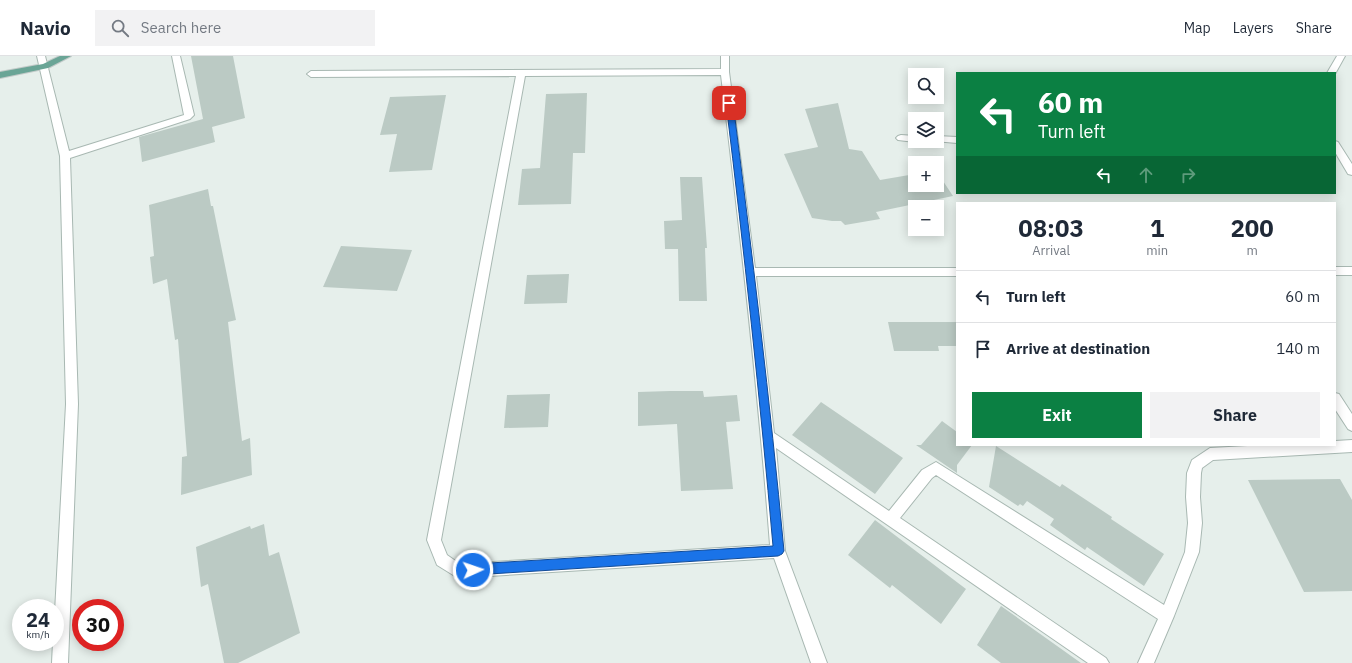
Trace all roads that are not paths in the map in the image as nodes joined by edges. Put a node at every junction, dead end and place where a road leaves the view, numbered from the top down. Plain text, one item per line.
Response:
1 (67, 56) edge
2 (176, 56) edge
3 (725, 56) edge
4 (1341, 56) edge
5 (43, 61) edge
6 (726, 72) junction
7 (1332, 72) edge
8 (312, 74) dead end
9 (521, 74) junction
10 (0, 75) edge
11 (901, 138) dead end
12 (908, 138) edge
13 (944, 139) edge
14 (956, 140) edge
15 (1336, 147) edge
16 (65, 156) junction
17 (1352, 172) edge
18 (1336, 271) edge
19 (1352, 271) edge
20 (750, 272) junction
21 (956, 272) edge
22 (1336, 400) edge
23 (1352, 425) edge
24 (768, 436) junction
25 (1352, 446) edge
26 (890, 520) junction
27 (778, 551) junction
28 (1167, 616) junction
29 (60, 663) edge
30 (819, 663) edge
31 (1101, 663) edge
32 (1146, 663) edge

1 - 5 main road
2 - 16 street
3 - 6 street
4 - 7 street
5 - 10 main road
5 - 16 street
6 - 9 street
6 - 20 street
8 - 9 street
9 - 27 street
11 - 12 street
13 - 14 street
15 - 17 street
16 - 29 street
18 - 19 street
20 - 21 street
20 - 24 street
22 - 23 street
24 - 26 street
24 - 27 street
25 - 28 street
26 - 28 street
26 - 31 street
27 - 30 street
28 - 32 street

